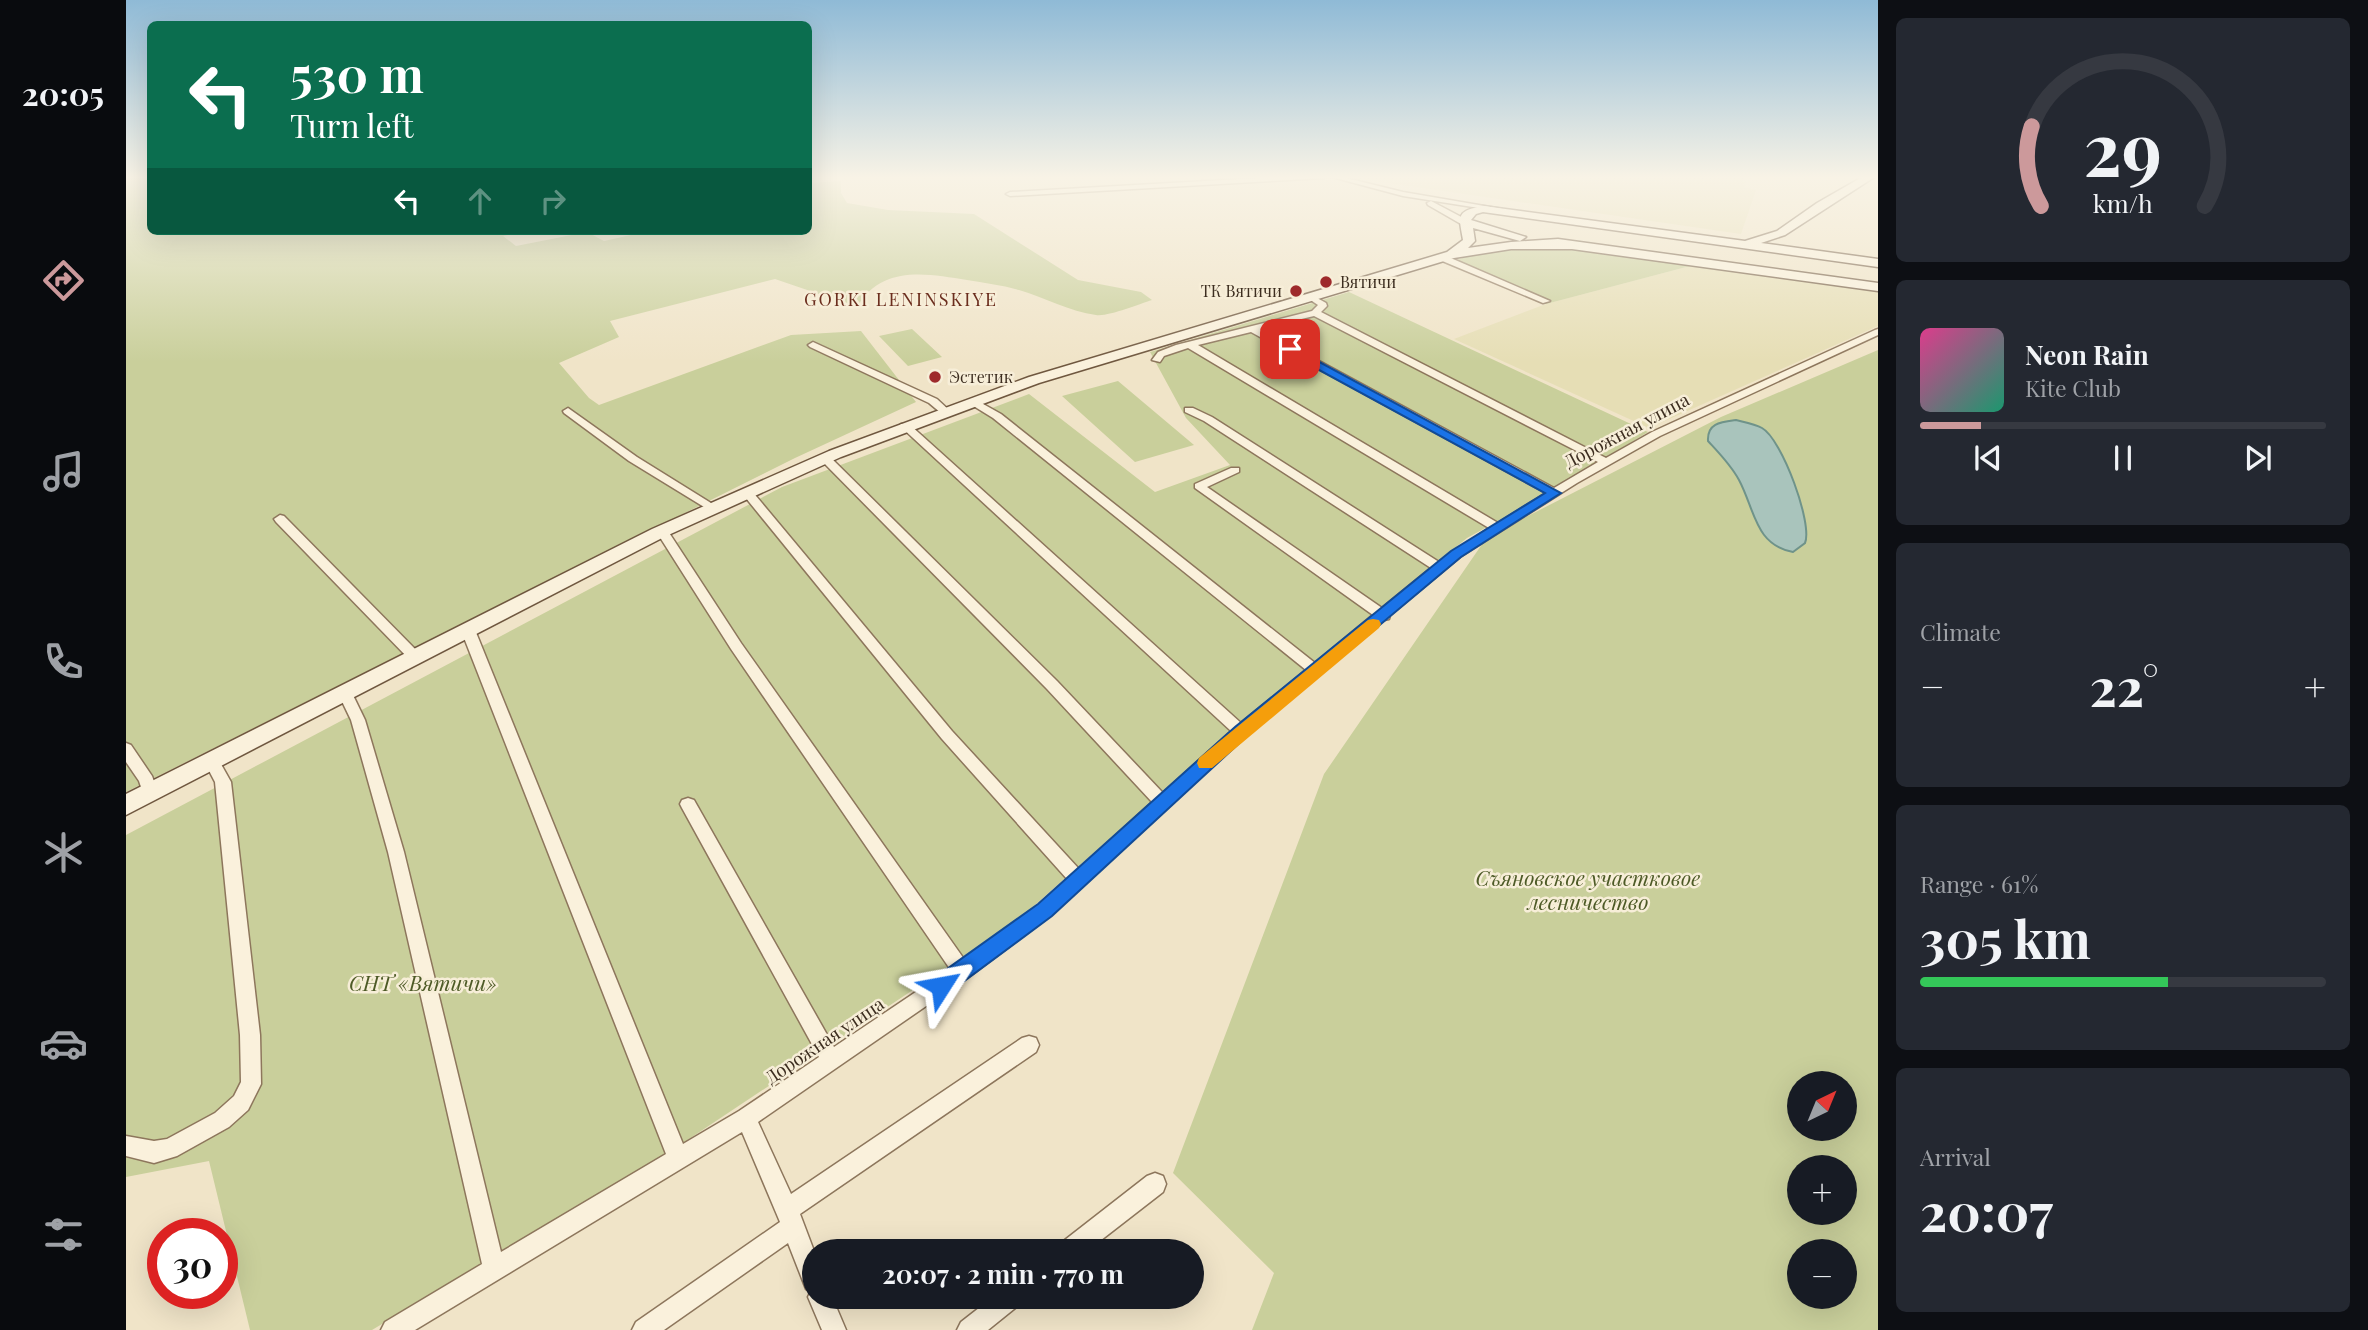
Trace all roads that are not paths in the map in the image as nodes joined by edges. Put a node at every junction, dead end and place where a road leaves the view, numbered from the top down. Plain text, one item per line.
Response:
1 (1468, 238) edge
2 (1525, 238) edge
3 (1696, 238) edge
4 (1768, 238) edge
5 (1782, 238) edge
6 (1737, 244) junction
7 (1572, 246) junction
8 (1819, 255) junction
9 (1447, 256) junction
10 (1876, 263) edge
11 (1878, 287) edge
12 (1546, 301) dead end
13 (1312, 305) junction
14 (1251, 328) junction
15 (1878, 332) edge
16 (1189, 344) junction
17 (813, 345) dead end
18 (1157, 360) dead end
19 (972, 402) junction
20 (1189, 410) dead end
21 (568, 411) dead end
22 (945, 411) junction
23 (905, 426) junction
24 (825, 458) junction
25 (1606, 462) junction
26 (1235, 470) dead end
27 (747, 492) junction
28 (1554, 493) junction
29 (713, 508) junction
30 (281, 519) dead end
31 (1498, 528) junction
32 (662, 531) junction
33 (1440, 568) junction
34 (1384, 616) junction
35 (468, 630) junction
36 (415, 657) junction
37 (1315, 670) junction
38 (345, 693) junction
39 (1241, 732) junction
40 (126, 749) edge
41 (212, 761) junction
42 (150, 792) junction
43 (1162, 802) junction
44 (688, 804) dead end
45 (126, 805) edge
46 (1078, 880) junction
47 (962, 971) junction
48 (1029, 1045) dead end
49 (831, 1060) junction
50 (747, 1118) junction
51 (126, 1146) edge
52 (678, 1158) junction
53 (1156, 1184) dead end
54 (789, 1219) junction
55 (1085, 1239) edge
56 (802, 1251) edge
57 (494, 1268) junction
58 (825, 1309) edge
59 (996, 1309) edge
60 (393, 1330) edge
61 (644, 1330) edge
62 (834, 1330) edge
63 (969, 1330) edge

1 - 9 main road
2 - 7 main road
3 - 6 main road
4 - 6 main road
5 - 8 main road
6 - 8 main road
7 - 9 main road
7 - 11 main road
8 - 10 main road
9 - 12 street
9 - 13 main road
13 - 14 street
13 - 19 main road
13 - 25 street
14 - 16 street
14 - 28 street
15 - 25 street, Дорожная улица
16 - 18 street
16 - 31 street
17 - 22 street
19 - 22 main road
19 - 37 street
20 - 33 street
21 - 29 street
22 - 23 main road
23 - 24 main road
23 - 39 street
24 - 27 main road
24 - 43 street
25 - 28 street, Дорожная улица
26 - 34 street
27 - 29 main road
27 - 46 street
28 - 31 street, Дорожная улица
29 - 32 main road
30 - 36 street
31 - 33 street, Дорожная улица
32 - 35 main road
32 - 47 street
33 - 34 street, Дорожная улица
34 - 37 street, Дорожная улица
35 - 36 main road
35 - 52 street
36 - 38 main road
37 - 39 street, Дорожная улица
38 - 41 main road
38 - 57 street
39 - 43 street, Дорожная улица
40 - 42 street
41 - 42 main road
41 - 51 street
42 - 45 main road
43 - 46 street, Дорожная улица
44 - 49 street
46 - 47 street, Дорожная улица
47 - 49 street, Дорожная улица
48 - 54 street
49 - 50 street, Дорожная улица
50 - 52 street, Дорожная улица
50 - 54 street
52 - 57 street, Дорожная улица
53 - 55 street
54 - 56 street
54 - 61 street
57 - 60 street, Дорожная улица
58 - 62 street
59 - 63 street

